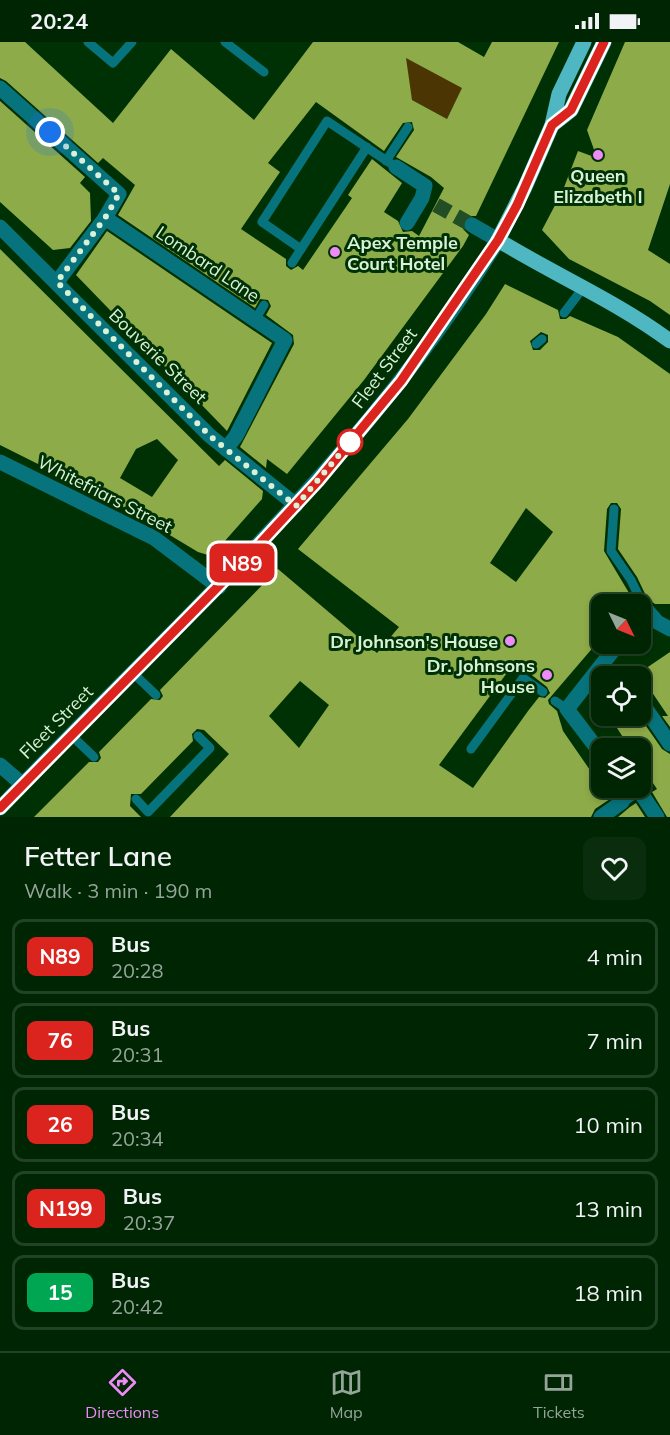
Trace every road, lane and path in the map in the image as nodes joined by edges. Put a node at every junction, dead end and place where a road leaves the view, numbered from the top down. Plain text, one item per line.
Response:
1 (88, 42) edge
2 (132, 42) edge
3 (225, 42) edge
4 (584, 42) edge
5 (604, 42) edge
6 (264, 72) dead end
7 (0, 87) edge
8 (552, 125) junction
9 (408, 127) dead end
10 (367, 147) junction
11 (391, 164) junction
12 (105, 218) junction
13 (407, 223) dead end
14 (472, 225) tunnel mouth
15 (0, 227) edge
16 (498, 240) junction
17 (301, 249) junction
18 (292, 263) dead end
19 (57, 282) junction
20 (583, 288) junction
21 (264, 305) dead end
22 (564, 313) dead end
23 (255, 320) junction
24 (670, 340) edge
25 (226, 449) junction
26 (0, 462) edge
27 (296, 506) junction
28 (614, 509) dead end
29 (219, 587) junction
30 (636, 594) edge
31 (651, 617) edge
32 (670, 629) edge
33 (609, 654) edge
34 (133, 673) junction
35 (543, 692) dead end
36 (156, 695) dead end
37 (651, 716) edge
38 (71, 735) junction
39 (198, 736) dead end
40 (591, 742) edge
41 (670, 744) edge
42 (471, 749) dead end
43 (94, 757) dead end
44 (0, 765) edge
45 (22, 784) junction
46 (620, 798) edge
47 (644, 798) edge
48 (136, 800) dead end
49 (0, 808) edge
50 (601, 817) edge
51 (657, 817) edge

1 - 2 lane
3 - 6 lane
4 - 8 main road, Fleet Street
5 - 8 main road, Fleet Street
7 - 12 street
8 - 16 main road, Fleet Street
9 - 11 lane
10 - 11 lane
10 - 17 lane
10 - 17 lane
11 - 13 street
12 - 19 street
12 - 23 street, Lombard Lane
14 - 16 street
15 - 19 street, Bouverie Street
16 - 20 main road
16 - 27 street, Fleet Street
17 - 18 lane
19 - 25 street, Bouverie Street
20 - 22 lane
20 - 24 main road
21 - 23 lane
23 - 25 street, Lombard Lane
25 - 27 street, Bouverie Street
26 - 29 street, Whitefriars Street
27 - 29 street, Fleet Street
28 - 30 lane
29 - 34 street, Fleet Street
31 - 32 street
33 - 40 street
34 - 36 lane
34 - 38 street, Fleet Street
35 - 42 lane
37 - 41 street
38 - 43 lane
38 - 45 street, Fleet Street
39 - 48 lane
44 - 45 street
45 - 49 street, Fleet Street
46 - 50 street
47 - 51 street

